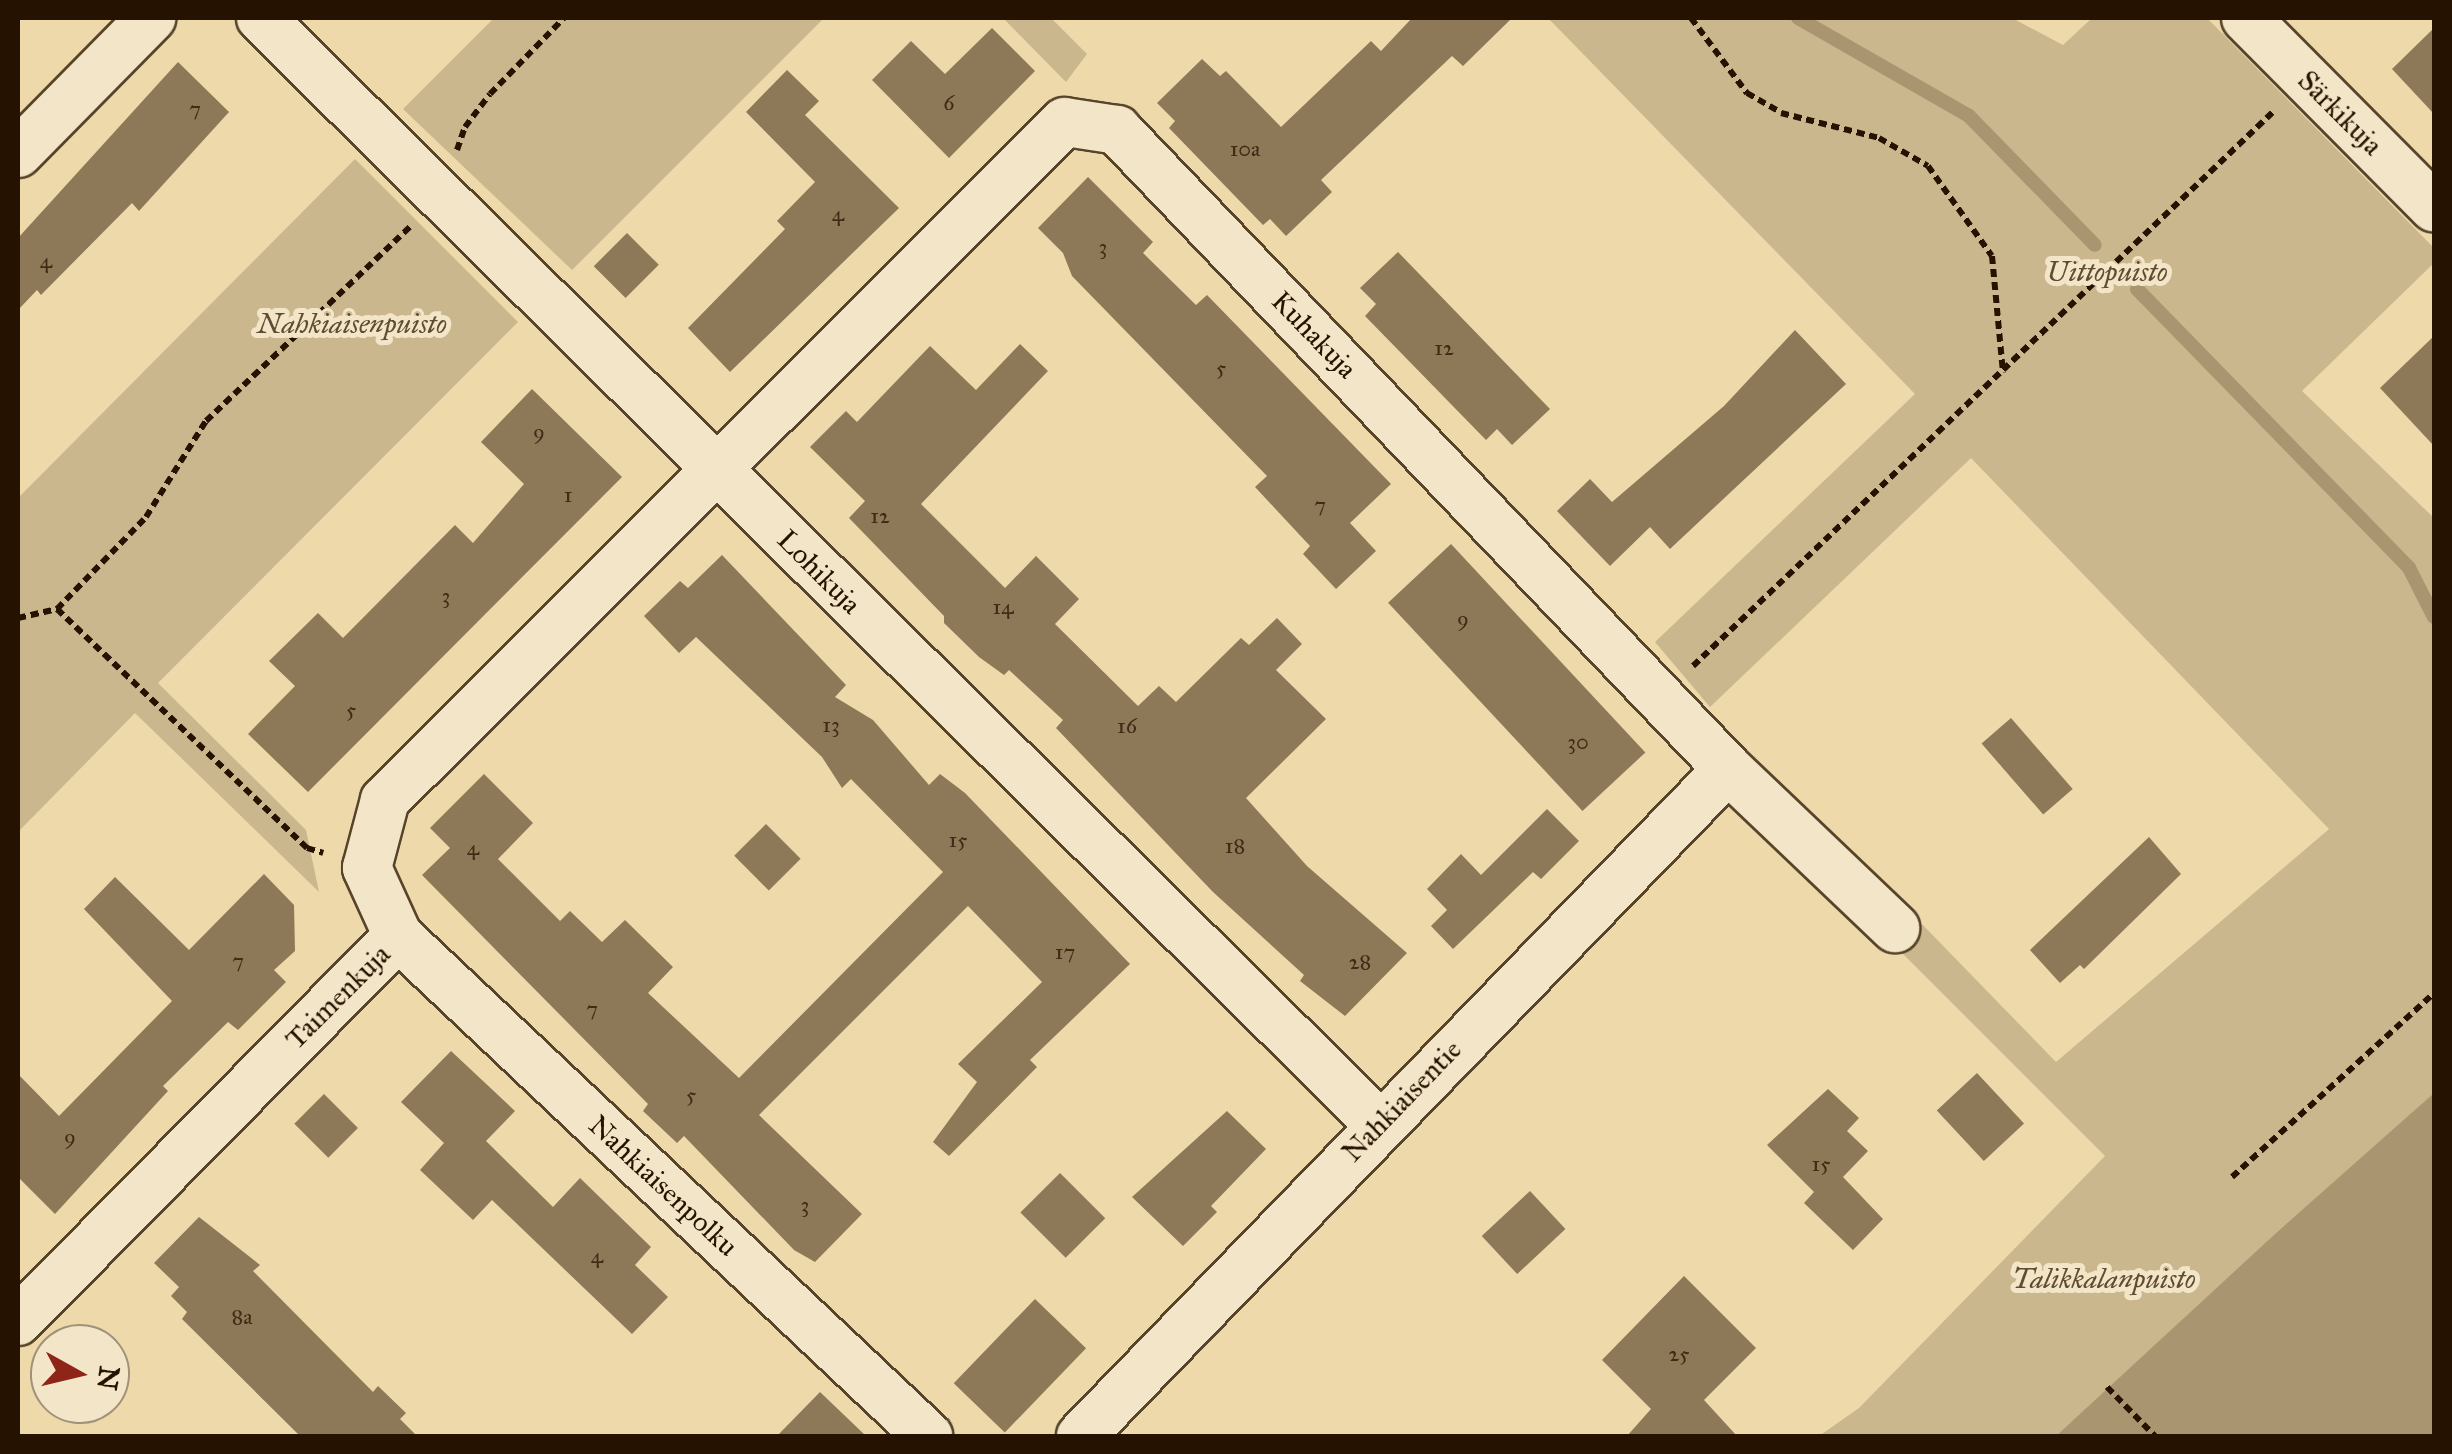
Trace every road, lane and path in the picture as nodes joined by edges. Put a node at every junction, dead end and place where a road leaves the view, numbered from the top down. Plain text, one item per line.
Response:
1 (152, 18) edge
2 (261, 18) edge
3 (564, 18) edge
4 (1691, 18) edge
5 (2246, 18) edge
6 (2306, 80) junction
7 (18, 153) edge
8 (442, 198) junction
9 (2434, 207) edge
10 (2003, 374) junction
11 (714, 470) junction
12 (57, 608) junction
13 (18, 618) edge
14 (1661, 696) junction
15 (1728, 769) junction
16 (368, 868) junction
17 (1895, 928) dead end
18 (398, 936) junction
19 (2434, 992) edge
20 (1379, 1124) junction
21 (2232, 1177) dead end
22 (18, 1322) edge
23 (2107, 1387) dead end
24 (928, 1436) edge
25 (1080, 1436) edge
26 (2155, 1436) edge

1 - 7 street
2 - 8 street, Lohikuja
3 - 8 path
4 - 10 path
5 - 6 street, Särkikuja
6 - 9 street, Särkikuja
6 - 10 path
8 - 11 street, Lohikuja
8 - 12 path
10 - 14 path
11 - 14 street, Kuhakuja
11 - 16 street
11 - 20 street, Lohikuja
12 - 13 path
12 - 16 path
14 - 15 street, Kuhakuja
15 - 17 street, Kuhakuja
15 - 20 street, Nahkiaisentie
16 - 18 street, Taimenkuja
18 - 22 street, Taimenkuja
18 - 24 street, Nahkiaisenpolku
19 - 21 path
20 - 25 street, Nahkiaisentie
23 - 26 path

